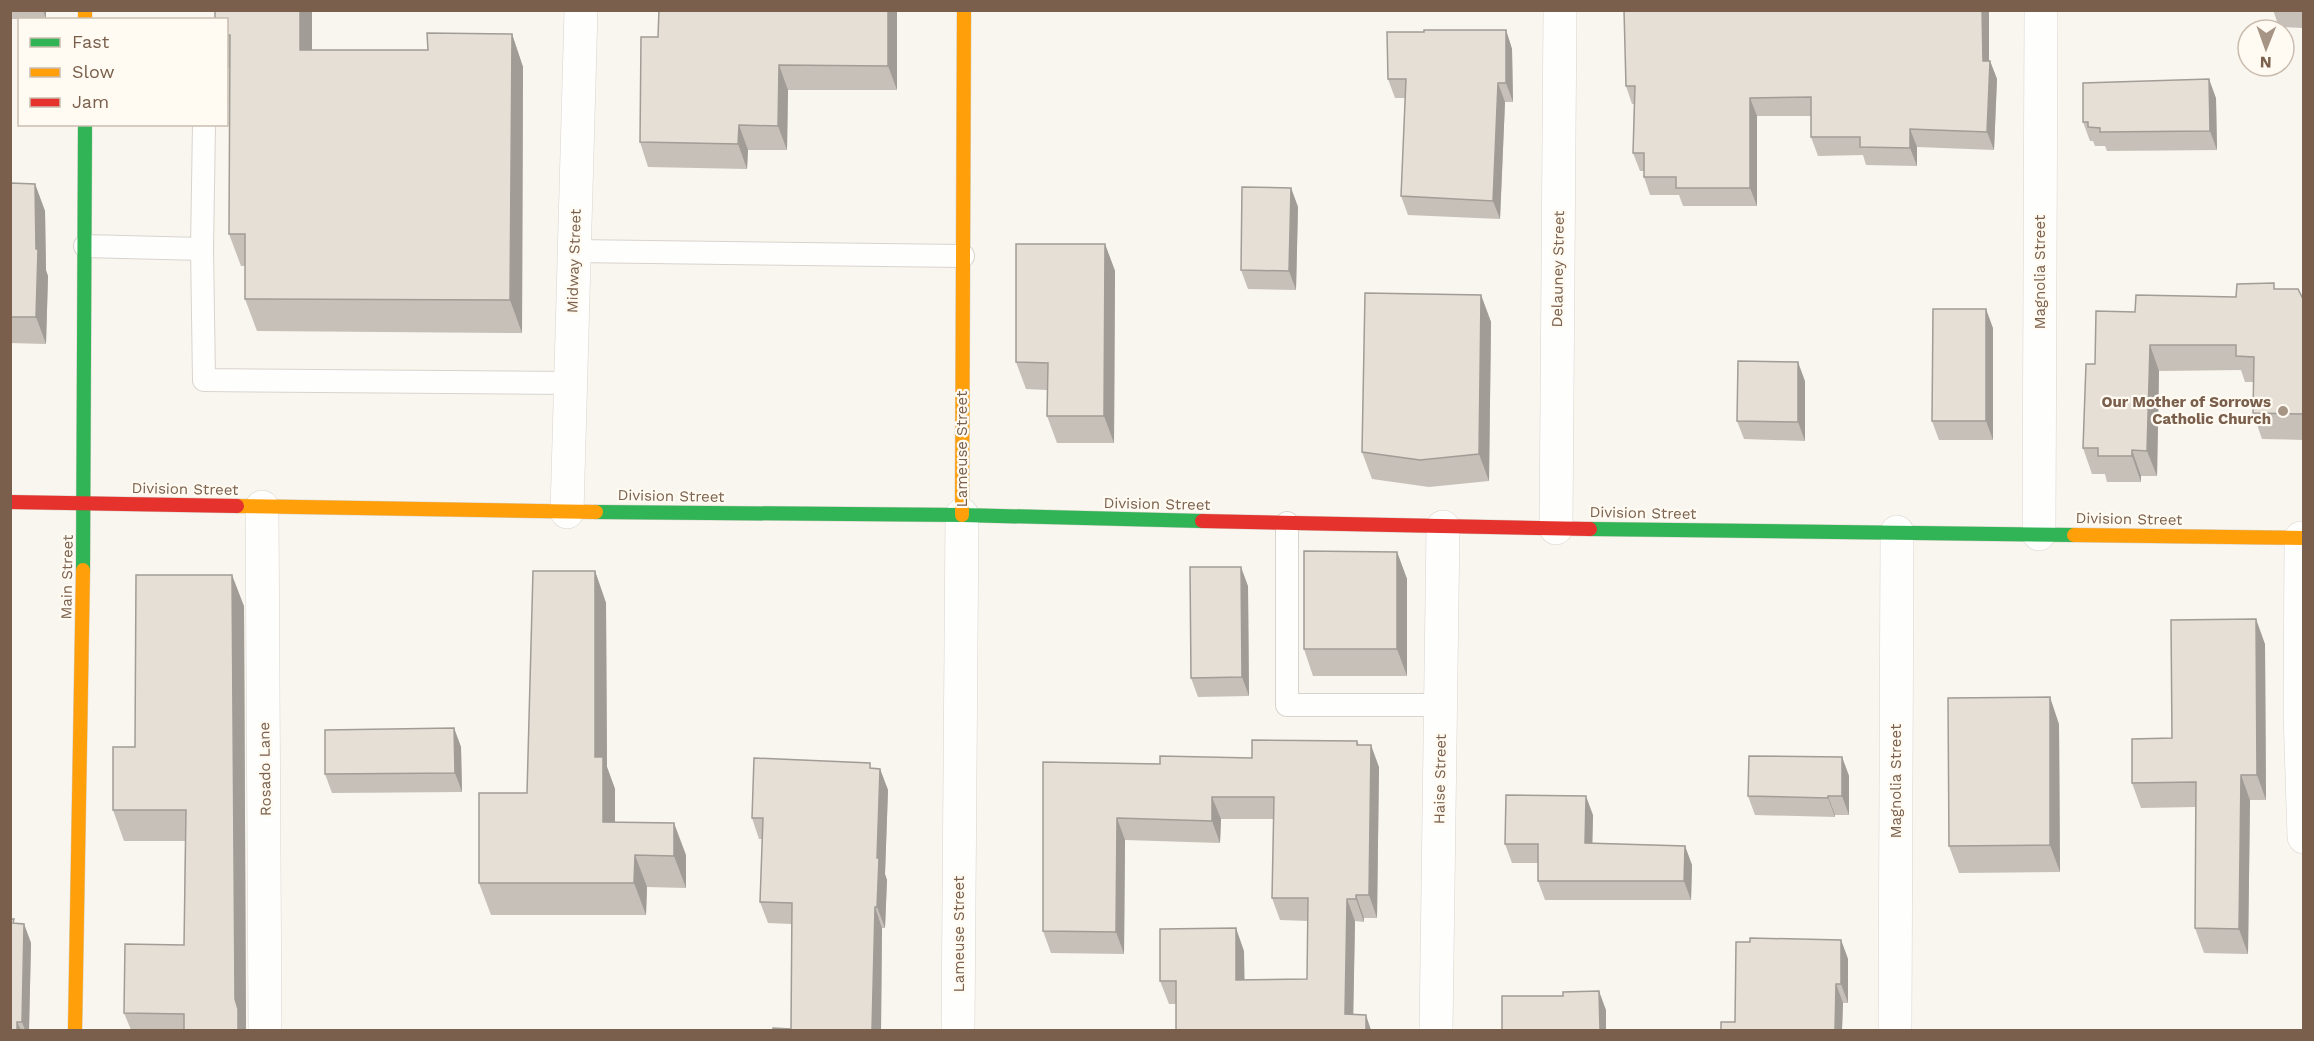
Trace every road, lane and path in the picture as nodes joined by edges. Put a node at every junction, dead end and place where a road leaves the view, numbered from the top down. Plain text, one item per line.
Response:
1 (581, 10) edge
2 (964, 10) edge
3 (1560, 10) edge
4 (2041, 10) edge
5 (85, 126) edge
6 (204, 126) edge
7 (85, 246) junction
8 (202, 249) junction
9 (574, 250) junction
10 (963, 256) junction
11 (570, 383) junction
12 (10, 502) edge
13 (84, 504) junction
14 (262, 507) junction
15 (567, 512) junction
16 (962, 516) junction
17 (1287, 523) junction
18 (1443, 527) junction
19 (1556, 528) junction
20 (1897, 532) junction
21 (2039, 534) junction
22 (2302, 538) edge
23 (1441, 705) junction
24 (2304, 837) edge
25 (75, 1030) edge
26 (265, 1030) edge
27 (958, 1030) edge
28 (1436, 1030) edge
29 (1895, 1030) edge

1 - 9 street, Midway Street
2 - 10 main road, Lameuse Street
3 - 19 street, Delauney Street
4 - 21 street, Magnolia Street
5 - 7 main road, Main Street
6 - 8 lane
7 - 8 lane
7 - 13 main road, Main Street
8 - 11 lane
9 - 10 lane
9 - 11 street, Midway Street
10 - 16 main road, Lameuse Street
11 - 15 street, Midway Street
12 - 13 main road, Division Street
13 - 14 main road, Division Street
13 - 25 main road, Main Street
14 - 15 main road, Division Street
14 - 26 street, Rosado Lane
15 - 16 main road, Division Street
16 - 17 main road, Division Street
16 - 27 street, Lameuse Street
17 - 18 main road, Division Street
17 - 23 lane
18 - 19 main road, Division Street
18 - 23 street, Haise Street
19 - 20 main road, Division Street
20 - 21 main road, Division Street
20 - 29 street, Magnolia Street
21 - 22 main road, Division Street
22 - 24 street
23 - 28 street, Haise Street

